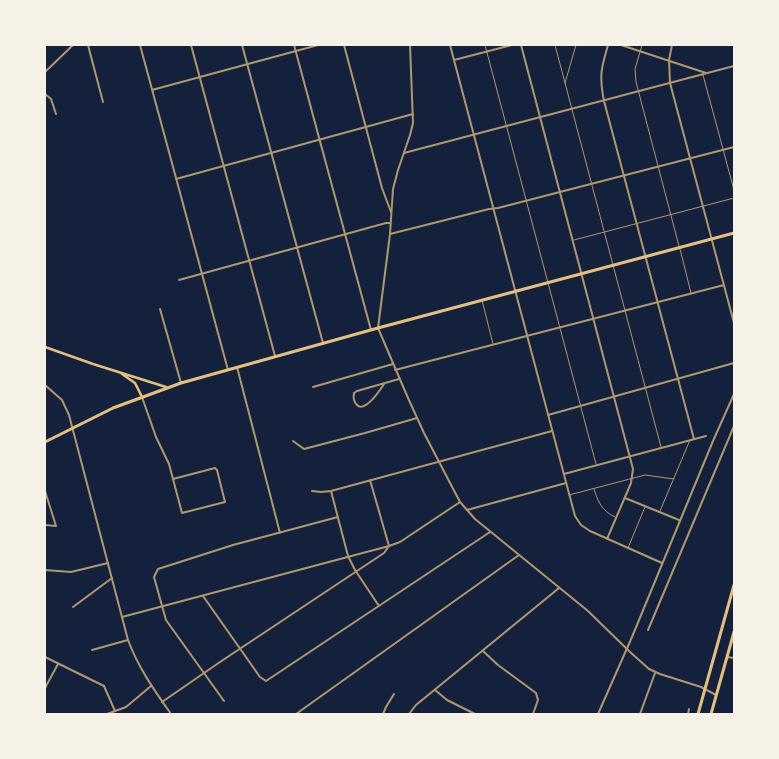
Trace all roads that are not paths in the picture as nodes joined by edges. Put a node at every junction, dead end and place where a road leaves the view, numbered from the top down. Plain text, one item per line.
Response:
1 (72, 45) edge
2 (88, 45) edge
3 (140, 45) edge
4 (191, 45) edge
5 (242, 45) edge
6 (294, 45) edge
7 (318, 45) edge
8 (344, 45) edge
9 (410, 45) edge
10 (450, 45) edge
11 (485, 45) edge
12 (512, 45) edge
13 (521, 45) edge
14 (555, 45) edge
15 (576, 45) edge
16 (608, 45) edge
17 (621, 45) edge
18 (642, 45) edge
19 (672, 45) edge
20 (295, 51) junction
21 (640, 51) junction
22 (486, 52) junction
23 (454, 60) junction
24 (669, 60) junction
25 (248, 64) junction
26 (734, 66) edge
27 (45, 72) edge
28 (707, 73) junction
29 (703, 74) junction
30 (199, 78) junction
31 (670, 83) junction
32 (565, 84) junction
33 (152, 90) junction
34 (638, 92) junction
35 (45, 94) edge
36 (604, 101) junction
37 (103, 102) dead end
38 (572, 109) junction
39 (56, 114) dead end
40 (413, 114) junction
41 (540, 118) junction
42 (366, 127) junction
43 (506, 127) junction
44 (474, 136) junction
45 (320, 140) junction
46 (734, 147) edge
47 (723, 150) junction
48 (271, 152) junction
49 (404, 153) junction
50 (690, 158) junction
51 (224, 166) junction
52 (658, 167) junction
53 (624, 175) junction
54 (176, 179) junction
55 (591, 184) junction
56 (734, 190) edge
57 (559, 192) junction
58 (734, 198) edge
59 (525, 201) junction
60 (702, 206) junction
61 (493, 208) junction
62 (391, 212) junction
63 (670, 215) junction
64 (390, 223) junction
65 (637, 223) junction
66 (605, 232) junction
67 (734, 233) edge
68 (345, 234) junction
69 (390, 234) junction
70 (711, 239) junction
71 (572, 240) junction
72 (297, 247) junction
73 (680, 248) junction
74 (646, 256) junction
75 (250, 260) junction
76 (613, 265) junction
77 (202, 273) junction
78 (580, 274) junction
79 (178, 280) dead end
80 (548, 282) junction
81 (724, 285) junction
82 (515, 291) junction
83 (691, 293) junction
84 (482, 300) junction
85 (658, 302) junction
86 (160, 309) dead end
87 (626, 310) junction
88 (592, 319) junction
89 (734, 323) edge
90 (378, 328) junction
91 (559, 328) junction
92 (371, 330) junction
93 (527, 336) junction
94 (323, 343) junction
95 (493, 344) junction
96 (45, 347) edge
97 (275, 356) junction
98 (734, 363) edge
99 (393, 364) junction
100 (236, 367) junction
101 (228, 370) junction
102 (395, 370) junction
103 (118, 372) junction
104 (399, 379) junction
105 (678, 380) junction
106 (181, 383) junction
107 (384, 384) junction
108 (45, 385) edge
109 (166, 387) junction
110 (313, 387) dead end
111 (646, 388) junction
112 (734, 394) edge
113 (142, 397) junction
114 (613, 397) junction
115 (581, 406) junction
116 (548, 415) junction
117 (417, 418) junction
118 (734, 426) edge
119 (72, 428) junction
120 (552, 431) junction
121 (706, 436) dead end
122 (694, 439) junction
123 (690, 440) junction
124 (294, 441) dead end
125 (45, 442) edge
126 (661, 448) junction
127 (629, 456) junction
128 (439, 461) junction
129 (596, 465) junction
130 (564, 474) junction
131 (632, 478) junction
132 (173, 479) junction
133 (674, 479) junction
134 (370, 480) junction
135 (566, 483) junction
136 (594, 489) junction
137 (312, 490) dead end
138 (45, 491) edge
139 (331, 491) junction
140 (569, 495) junction
141 (625, 498) junction
142 (460, 502) junction
143 (646, 506) junction
144 (466, 510) junction
145 (660, 512) junction
146 (338, 518) junction
147 (616, 518) junction
148 (680, 520) junction
149 (45, 525) edge
150 (490, 532) junction
151 (280, 533) junction
152 (607, 539) junction
153 (388, 546) junction
154 (628, 548) junction
155 (519, 555) junction
156 (348, 556) junction
157 (108, 563) junction
158 (662, 563) junction
159 (45, 570) edge
160 (356, 572) junction
161 (112, 578) junction
162 (734, 585) edge
163 (559, 588) junction
164 (203, 596) junction
165 (379, 606) junction
166 (73, 607) dead end
167 (162, 607) junction
168 (122, 617) junction
169 (648, 630) dead end
170 (734, 632) edge
171 (128, 640) junction
172 (626, 648) junction
173 (240, 649) junction
174 (92, 650) dead end
175 (482, 651) junction
176 (45, 657) edge
177 (727, 657) junction
178 (734, 658) edge
179 (58, 664) junction
180 (655, 673) junction
181 (204, 674) junction
182 (151, 686) junction
183 (45, 688) edge
184 (705, 689) junction
185 (435, 690) junction
186 (394, 694) dead end
187 (716, 695) junction
188 (224, 701) dead end
189 (162, 702) junction
190 (689, 709) dead end
191 (115, 711) junction
192 (107, 714) edge
193 (171, 714) edge
194 (296, 714) edge
195 (383, 714) edge
196 (409, 714) edge
197 (476, 714) edge
198 (533, 714) edge
199 (598, 714) edge
200 (640, 714) edge
201 (688, 714) edge
202 (698, 714) edge
203 (711, 714) edge

1 - 27 street
2 - 37 street
3 - 33 street
4 - 30 street
5 - 25 street
6 - 20 street
7 - 20 street
8 - 42 street
9 - 40 street
10 - 23 street
11 - 22 lane
12 - 22 street
13 - 41 street
14 - 32 lane
15 - 32 lane
16 - 36 street
17 - 21 street
18 - 21 lane
19 - 24 street
20 - 25 street
20 - 45 street
21 - 24 street
21 - 34 lane
22 - 23 street
22 - 43 lane
23 - 44 street
24 - 28 street
24 - 31 street
25 - 30 street
25 - 48 street
26 - 28 street
28 - 29 street
29 - 31 street
29 - 47 lane
30 - 33 street
30 - 51 street
31 - 34 street
31 - 50 street
32 - 38 lane
33 - 54 street
34 - 36 street
34 - 52 lane
35 - 39 street
36 - 38 street
36 - 53 street
38 - 41 street
38 - 55 lane
40 - 42 street
40 - 49 street
41 - 43 street
41 - 57 street
42 - 45 street
42 - 62 street
43 - 44 street
43 - 59 lane
44 - 49 street
44 - 61 street
45 - 48 street
45 - 68 street
46 - 47 street
47 - 50 street
47 - 56 lane
48 - 51 street
48 - 72 street
49 - 62 street
50 - 52 street
50 - 60 street
51 - 54 street
51 - 75 street
52 - 53 street
52 - 63 lane
53 - 55 street
53 - 65 street
54 - 77 street
55 - 57 street
55 - 66 lane
57 - 59 street
57 - 71 street
58 - 60 lane
59 - 61 street
59 - 80 lane
60 - 63 lane
60 - 70 street
61 - 69 street
61 - 82 street
62 - 64 street
63 - 65 lane
63 - 73 lane
64 - 68 street
64 - 69 street
65 - 66 lane
65 - 74 street
66 - 71 lane
66 - 76 lane
67 - 70 main road
68 - 72 street
68 - 92 street
69 - 90 street
70 - 73 main road
70 - 81 street
71 - 78 street
72 - 75 street
72 - 94 street
73 - 74 main road
73 - 83 lane
74 - 76 main road
74 - 85 street
75 - 77 street
75 - 97 street
76 - 78 main road
76 - 87 lane
77 - 79 street
77 - 101 street
78 - 80 main road
78 - 88 street
80 - 82 main road
80 - 91 lane
81 - 83 street
81 - 89 street
82 - 84 main road
82 - 93 street
83 - 85 street
84 - 90 main road
84 - 95 lane
85 - 87 street
85 - 105 street
86 - 106 street
87 - 88 street
87 - 111 lane
88 - 91 street
88 - 114 street
90 - 92 main road
90 - 99 street
91 - 93 street
91 - 115 lane
92 - 94 main road
93 - 95 street
93 - 116 street
94 - 97 main road
95 - 102 street
96 - 103 main road
97 - 100 main road
98 - 105 street
99 - 102 street
99 - 110 street
100 - 101 main road
100 - 151 street
101 - 106 main road
102 - 104 street
103 - 109 main road
103 - 113 main road
104 - 107 street
104 - 117 street
105 - 111 street
105 - 122 street
106 - 109 main road
107 - 107 street
108 - 119 street
109 - 113 main road
111 - 114 street
111 - 126 lane
112 - 148 street
113 - 119 main road
113 - 132 street
114 - 115 street
114 - 127 street
115 - 116 street
115 - 129 lane
116 - 120 street
117 - 124 street
117 - 128 street
118 - 169 street
119 - 125 main road
119 - 157 street
120 - 128 street
120 - 130 street
121 - 122 street
122 - 123 street
123 - 126 street
123 - 133 lane
126 - 127 street
127 - 129 street
127 - 131 street
128 - 134 street
128 - 142 street
129 - 130 street
130 - 135 street
131 - 133 lane
131 - 136 lane
131 - 141 street
132 - 132 street
133 - 145 lane
134 - 139 street
134 - 153 street
135 - 140 street
135 - 144 street
136 - 140 lane
136 - 147 lane
137 - 139 street
138 - 149 street
139 - 146 street
140 - 152 street
141 - 143 street
141 - 147 street
142 - 144 street
142 - 153 street
143 - 145 street
143 - 154 lane
144 - 150 street
145 - 148 street
146 - 151 street
146 - 156 street
147 - 152 street
148 - 158 street
150 - 155 street
150 - 165 street
151 - 167 street
152 - 154 street
153 - 156 street
153 - 160 street
154 - 158 street
155 - 163 street
155 - 194 street
156 - 160 street
156 - 164 street
157 - 159 street
157 - 161 street
158 - 172 street
160 - 165 street
160 - 173 street
161 - 166 street
161 - 168 street
162 - 184 main road
163 - 172 street
163 - 175 street
164 - 167 street
164 - 173 street
165 - 173 street
167 - 168 street
167 - 181 street
168 - 171 street
170 - 177 main road
171 - 174 street
171 - 182 street
172 - 180 street
172 - 199 street
173 - 181 street
175 - 185 street
175 - 198 street
176 - 179 street
177 - 178 street
177 - 187 main road
179 - 183 street
179 - 191 street
180 - 184 street
180 - 200 street
181 - 188 street
181 - 189 street
182 - 189 street
182 - 191 street
184 - 187 street
184 - 202 main road
185 - 196 street
185 - 197 street
186 - 195 street
187 - 203 main road
189 - 193 street
190 - 201 street
191 - 192 street

